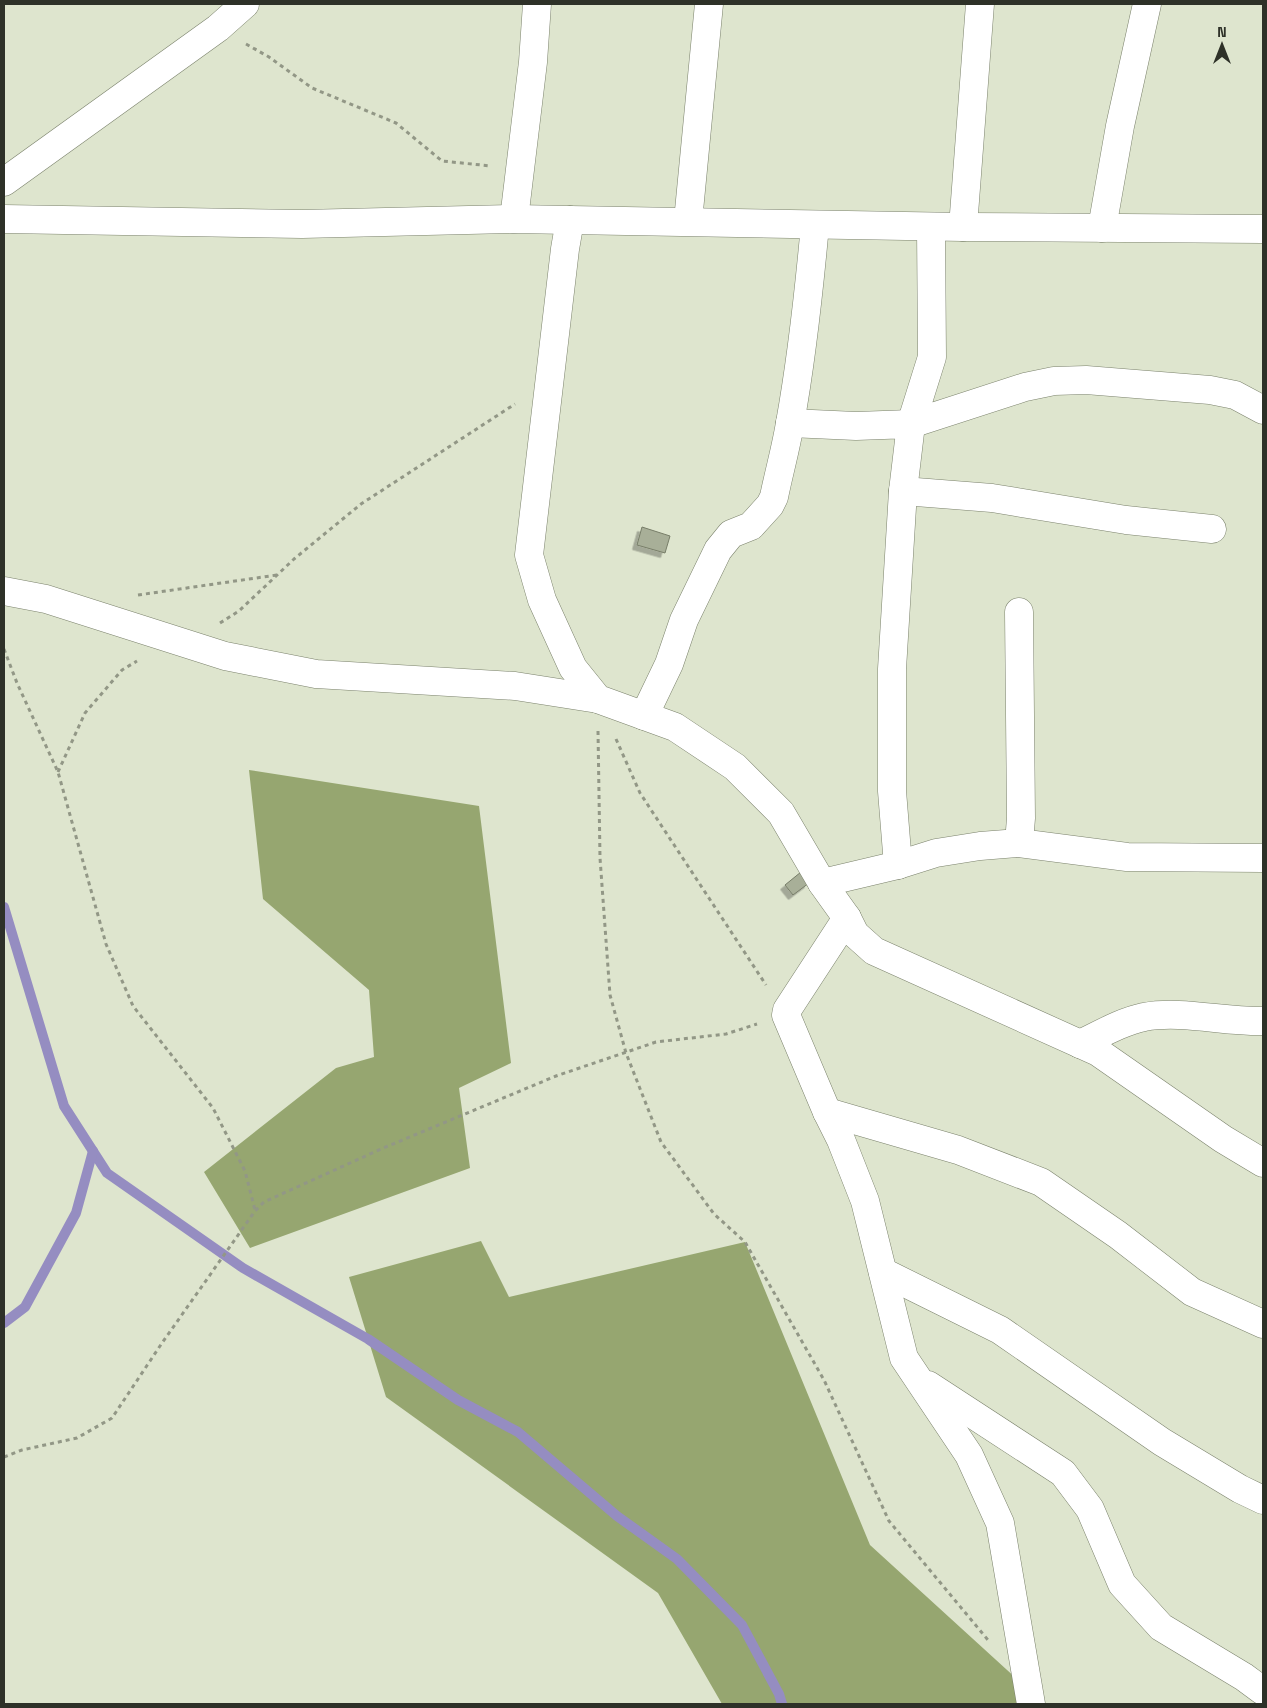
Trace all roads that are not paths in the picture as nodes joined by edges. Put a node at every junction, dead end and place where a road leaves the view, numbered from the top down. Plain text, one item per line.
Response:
1 (245, 4) edge
2 (537, 4) edge
3 (709, 4) edge
4 (980, 4) edge
5 (1147, 4) edge
6 (4, 182) edge
7 (4, 219) edge
8 (514, 219) junction
9 (570, 220) junction
10 (688, 221) junction
11 (815, 225) junction
12 (931, 227) junction
13 (963, 227) junction
14 (1102, 228) junction
15 (1263, 229) edge
16 (1263, 410) edge
17 (790, 423) junction
18 (911, 424) junction
19 (903, 491) junction
20 (1212, 529) dead end
21 (4, 591) edge
22 (1019, 612) dead end
23 (598, 699) junction
24 (644, 716) junction
25 (1019, 843) junction
26 (1263, 858) edge
27 (898, 865) junction
28 (822, 884) junction
29 (847, 918) junction
30 (1263, 1021) edge
31 (1080, 1044) junction
32 (827, 1112) junction
33 (1263, 1163) edge
34 (883, 1272) junction
35 (1263, 1324) edge
36 (918, 1378) junction
37 (1263, 1500) edge
38 (1263, 1691) edge
39 (1031, 1704) edge

1 - 6 street
2 - 8 street
3 - 10 street
4 - 13 street
5 - 14 street
7 - 8 street
8 - 9 street
9 - 10 street
9 - 23 street
10 - 11 street
11 - 12 street
11 - 17 street
12 - 13 street
12 - 18 street
13 - 14 street
14 - 15 street
16 - 18 street
17 - 18 street
17 - 24 street
18 - 19 street
19 - 20 street
19 - 27 street
21 - 23 street
22 - 25 street
23 - 24 street
24 - 28 street
25 - 26 street
25 - 27 street
27 - 28 street
28 - 29 street
29 - 31 street
29 - 32 street
30 - 31 street
31 - 33 street
32 - 34 street
32 - 35 street
34 - 36 street
34 - 37 street
36 - 38 street
36 - 39 street

